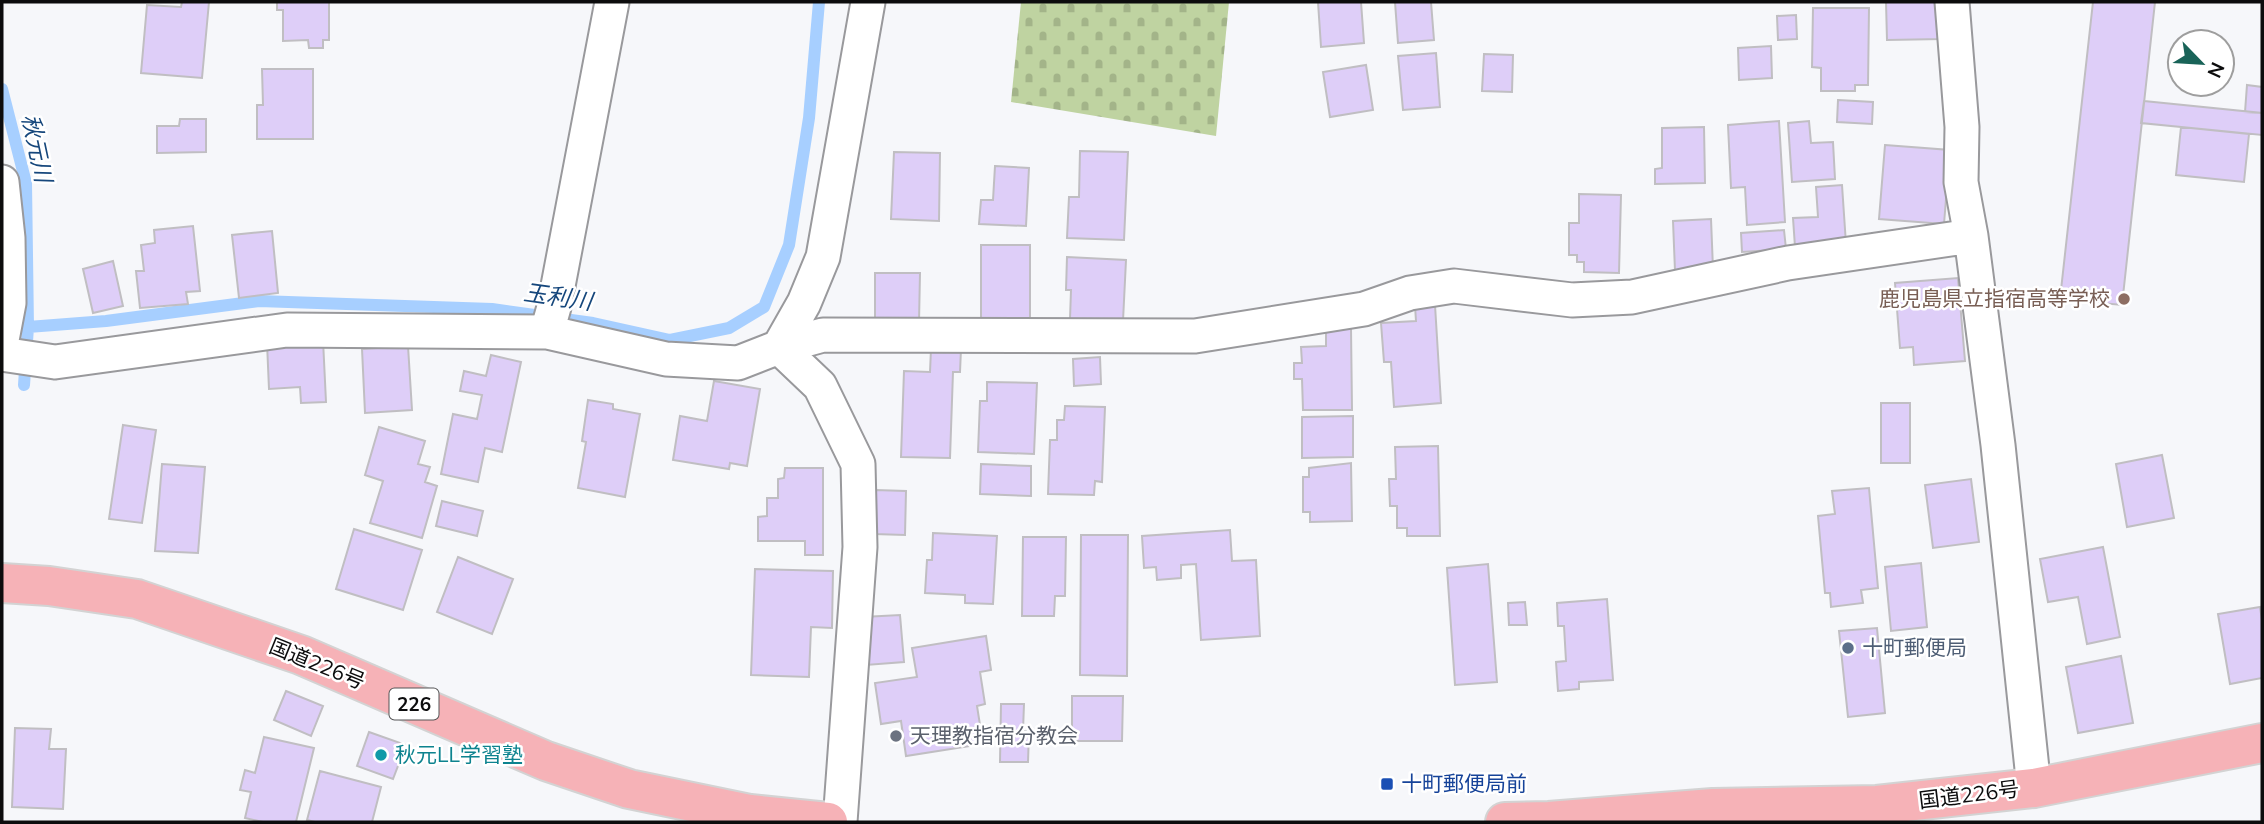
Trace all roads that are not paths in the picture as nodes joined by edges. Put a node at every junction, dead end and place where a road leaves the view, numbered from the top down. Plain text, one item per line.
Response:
1 (612, 2) edge
2 (868, 2) edge
3 (1952, 2) edge
4 (2, 183) edge
5 (1971, 236) junction
6 (549, 323) junction
7 (779, 347) junction
8 (3, 349) edge
9 (2, 583) edge
10 (2262, 743) edge
11 (2034, 788) junction
12 (809, 822) edge
13 (840, 822) edge
14 (1505, 822) edge

1 - 6 street
2 - 7 street
3 - 5 street
4 - 8 street
5 - 7 street
5 - 11 street
6 - 7 street
6 - 8 street
7 - 13 street
9 - 12 highway, 国道226号 / 226
10 - 11 highway, 国道226号
11 - 14 highway, 国道226号

